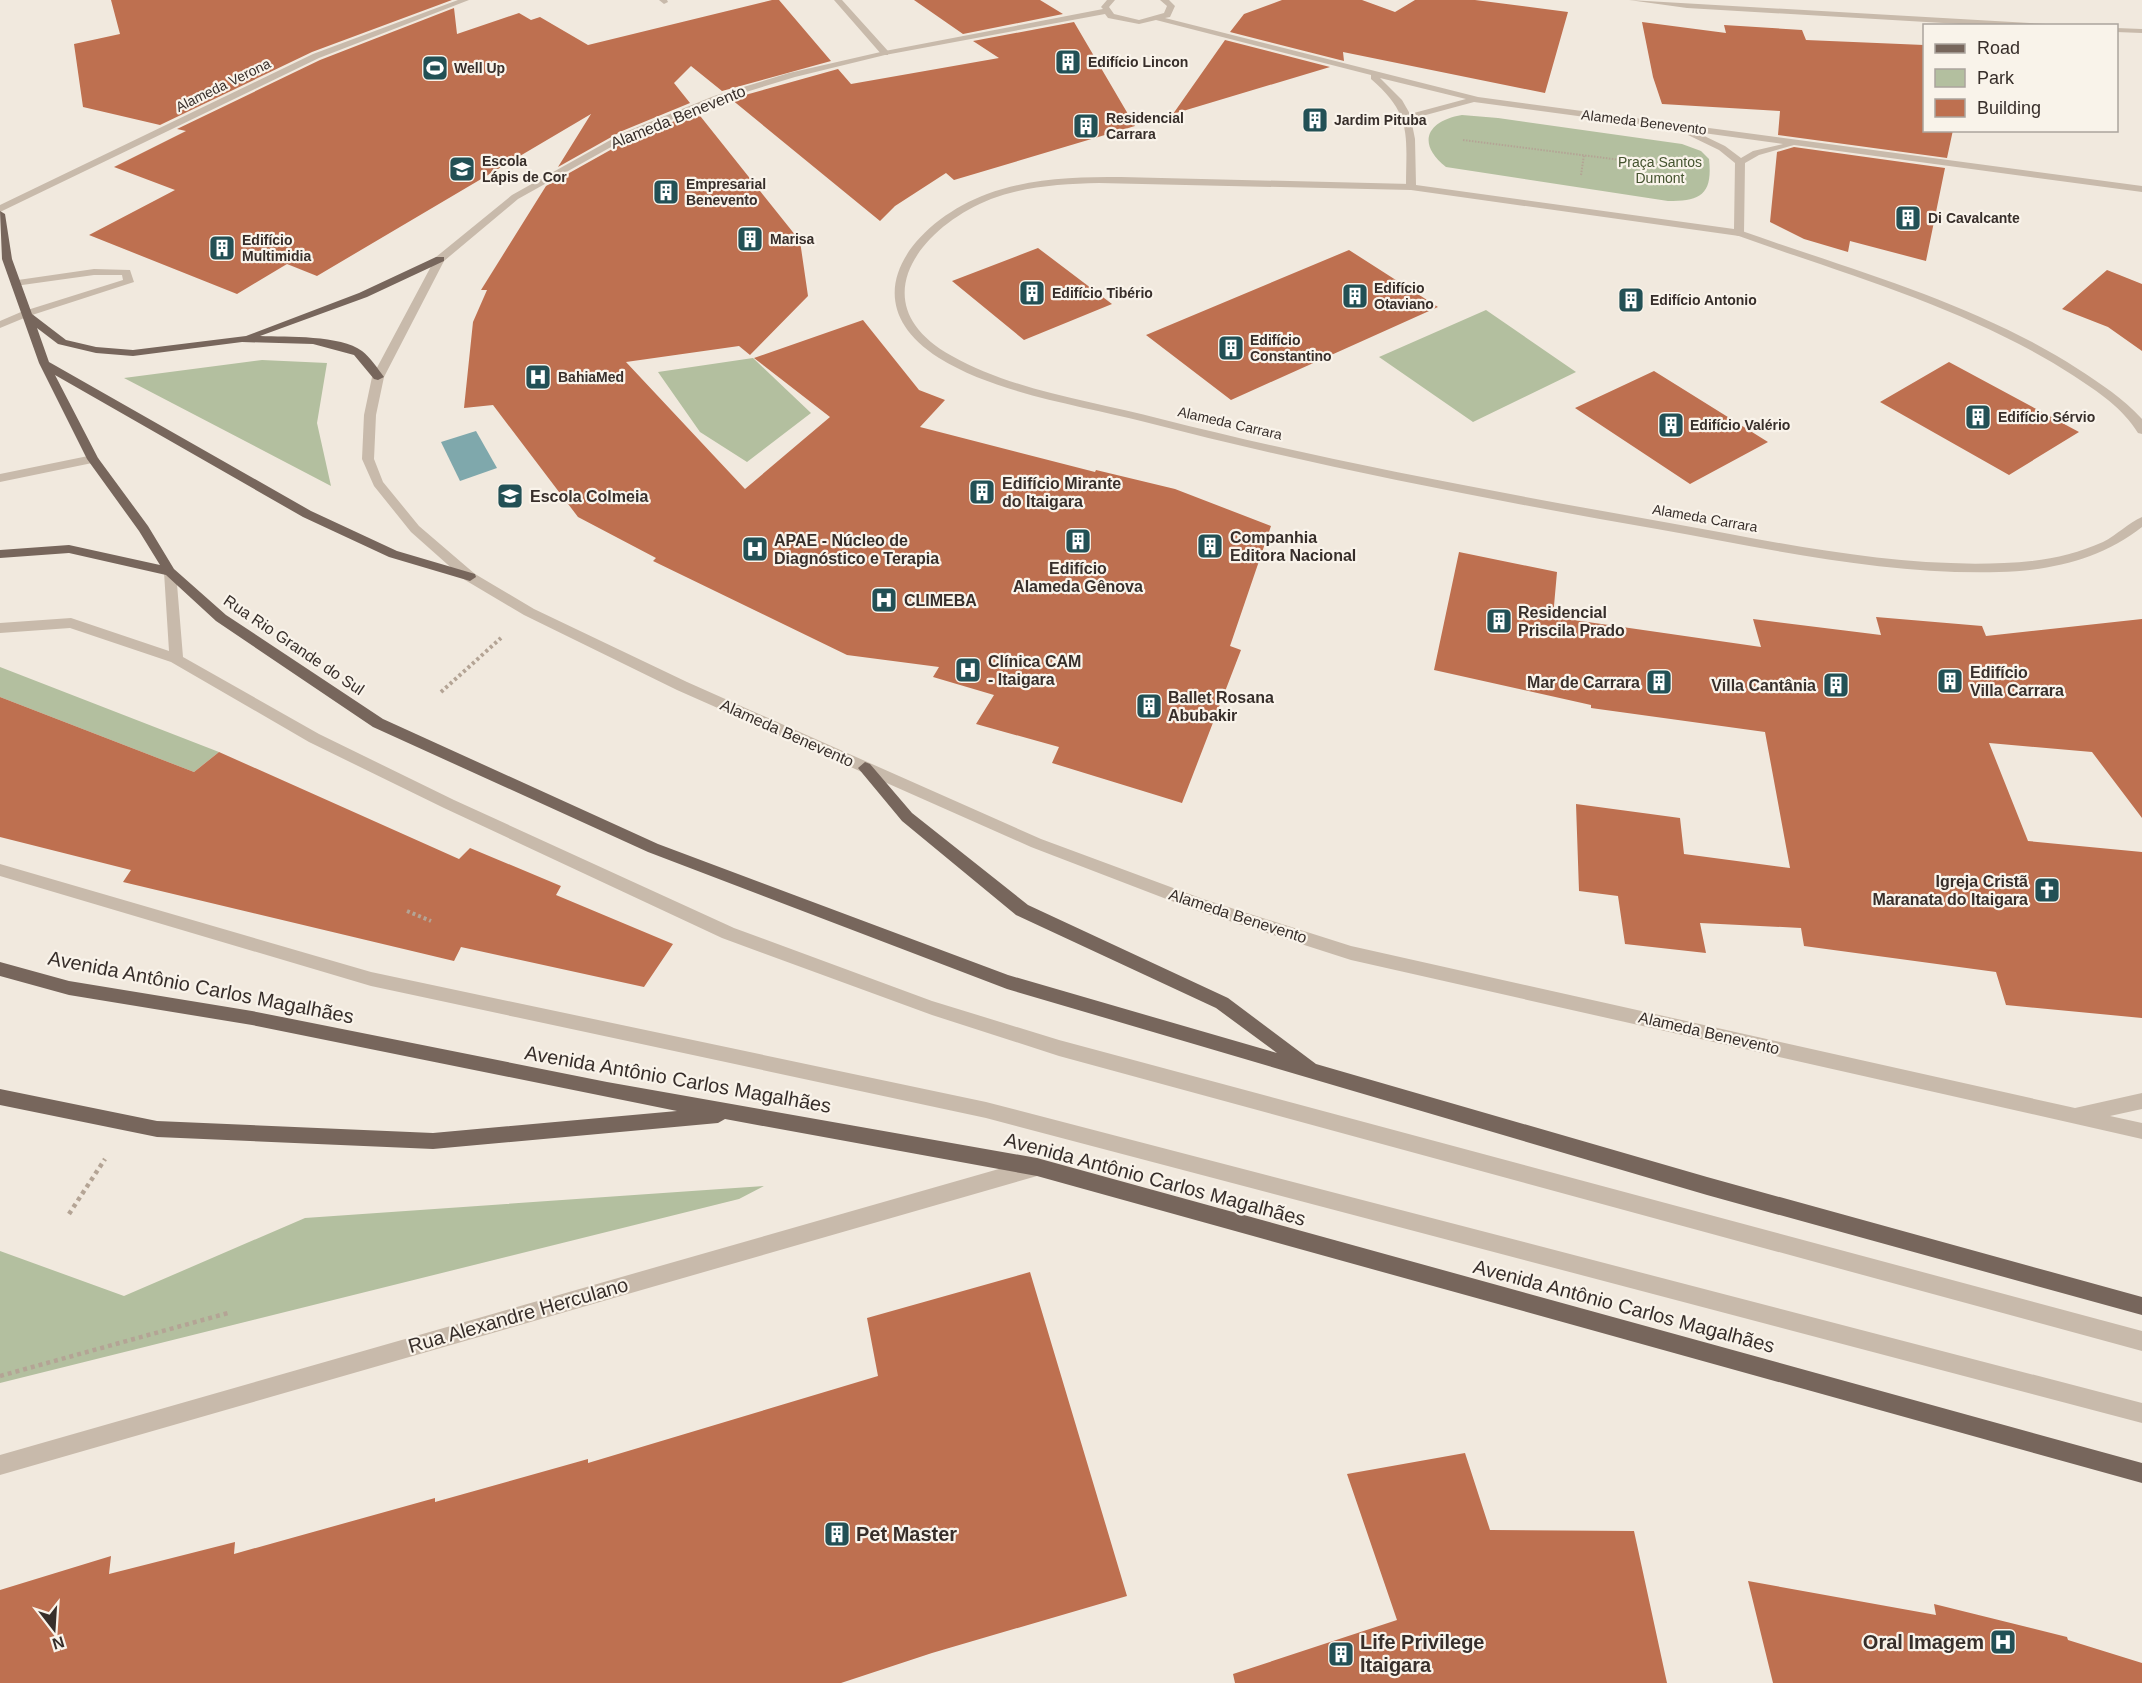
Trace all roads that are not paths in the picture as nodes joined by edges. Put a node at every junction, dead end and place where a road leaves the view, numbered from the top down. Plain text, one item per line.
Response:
1 (465, 0) edge
2 (838, 0) edge
3 (1111, 0) edge
4 (1164, 0) edge
5 (1633, 0) edge
6 (1109, 13) junction
7 (1163, 17) junction
8 (2010, 24) edge
9 (2118, 30) edge
10 (2142, 31) edge
11 (885, 53) junction
12 (1369, 73) junction
13 (1478, 100) junction
14 (1409, 117) junction
15 (1679, 127) junction
16 (1804, 143) junction
17 (1740, 162) junction
18 (2099, 182) junction
19 (2142, 182) edge
20 (1411, 187) junction
21 (2142, 189) edge
22 (0, 209) edge
23 (0, 214) edge
24 (1739, 233) junction
25 (440, 259) junction
26 (0, 274) edge
27 (15, 283) junction
28 (25, 314) junction
29 (0, 325) edge
30 (242, 339) junction
31 (44, 363) junction
32 (378, 377) junction
33 (2142, 430) edge
34 (93, 459) junction
35 (0, 478) edge
36 (2142, 521) edge
37 (0, 554) edge
38 (170, 572) junction
39 (470, 577) junction
40 (0, 628) edge
41 (176, 659) junction
42 (865, 768) junction
43 (0, 870) edge
44 (0, 969) edge
45 (1319, 1074) junction
46 (0, 1097) edge
47 (2142, 1101) edge
48 (740, 1113) junction
49 (2074, 1115) junction
50 (2142, 1131) edge
51 (1037, 1167) junction
52 (2142, 1306) edge
53 (2142, 1341) edge
54 (2142, 1413) edge
55 (0, 1465) edge
56 (2142, 1473) edge

1 - 22 street, Alameda Verona
2 - 11 street
3 - 6 street
4 - 7 street
5 - 8 street
6 - 7 street, Alameda Benevento
6 - 11 street, Alameda Benevento
7 - 12 street, Alameda Benevento
9 - 10 street
11 - 25 street, Alameda Benevento
12 - 13 street, Alameda Benevento
12 - 14 street
13 - 14 street
13 - 15 street, Alameda Benevento
14 - 20 street
15 - 16 street, Alameda Benevento
15 - 17 street
16 - 17 street
16 - 18 street, Alameda Benevento
17 - 24 street
18 - 19 street, Alameda Benevento
18 - 21 street, Alameda Benevento
20 - 24 street, Alameda Carrara
20 - 36 street, Alameda Carrara
23 - 27 main road, Rua Rio Grande do Sul
24 - 33 street, Alameda Carrara
25 - 30 main road
25 - 32 street, Alameda Benevento
26 - 27 main road
27 - 28 main road, Rua Rio Grande do Sul
27 - 28 street
28 - 29 street
28 - 30 main road
28 - 31 main road, Rua Rio Grande do Sul
30 - 32 main road
31 - 34 main road, Rua Rio Grande do Sul
31 - 39 main road
32 - 39 street, Alameda Benevento
34 - 35 street
34 - 38 main road, Rua Rio Grande do Sul
37 - 38 main road
38 - 41 street
38 - 45 main road, Rua Rio Grande do Sul
39 - 42 street, Alameda Benevento
40 - 41 street
41 - 53 street
42 - 45 main road
42 - 49 street, Alameda Benevento
43 - 54 street
44 - 48 main road, Avenida Antônio Carlos Magalhães
45 - 52 main road
46 - 48 main road
47 - 49 street, Alameda Benevento
48 - 51 main road, Avenida Antônio Carlos Magalhães
49 - 50 street
51 - 55 street, Rua Alexandre Herculano
51 - 56 main road, Avenida Antônio Carlos Magalhães

